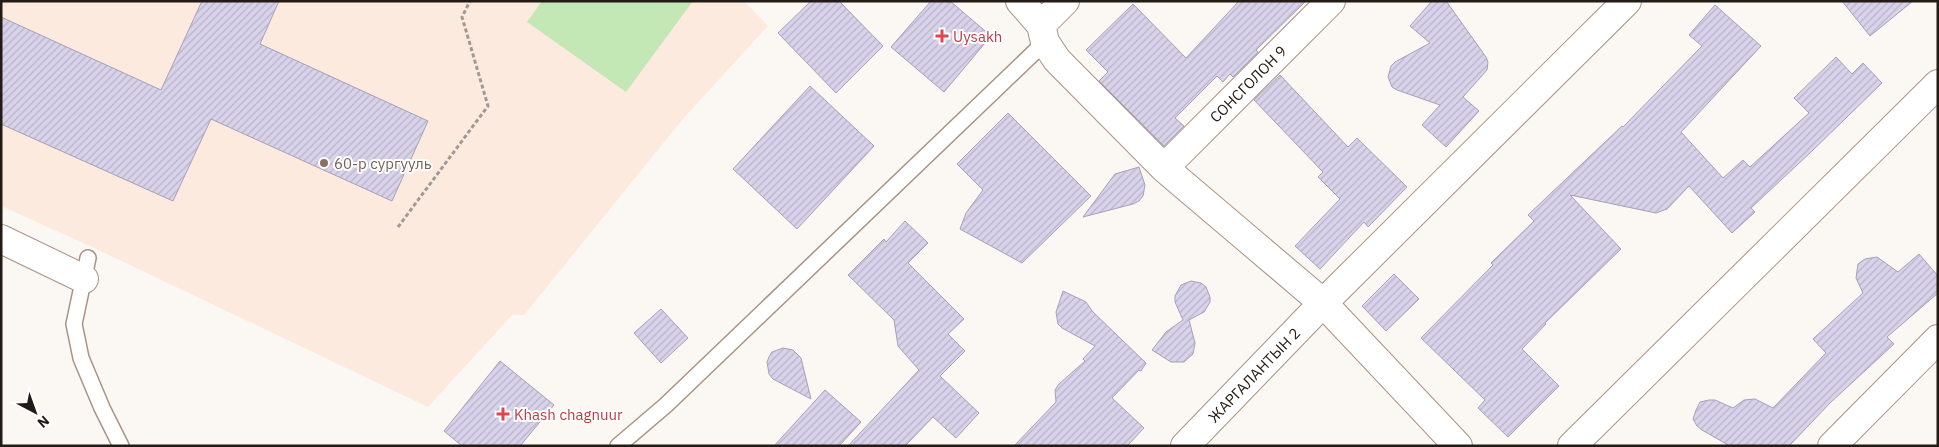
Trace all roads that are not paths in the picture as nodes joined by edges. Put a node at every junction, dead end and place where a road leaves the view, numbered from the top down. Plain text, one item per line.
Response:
1 (1020, 1) edge
2 (1065, 1) edge
3 (1331, 1) edge
4 (1627, 1) edge
5 (1043, 33) junction
6 (1938, 84) edge
7 (1164, 168) junction
8 (1, 239) edge
9 (86, 268) joint
10 (1323, 304) junction
11 (1938, 339) edge
12 (121, 446) edge
13 (618, 446) edge
14 (1185, 446) edge
15 (1458, 446) edge
16 (1572, 446) edge
17 (1832, 446) edge

1 - 5 street
2 - 5 street
3 - 7 street, СОНСГОЛОН 9
4 - 10 street, ЖАРГАЛАНТЫН 2
5 - 7 street
5 - 13 lane
6 - 16 street
7 - 10 street
8 - 9 street
9 - 12 lane
10 - 14 street, ЖАРГАЛАНТЫН 2
10 - 15 street
11 - 17 street

